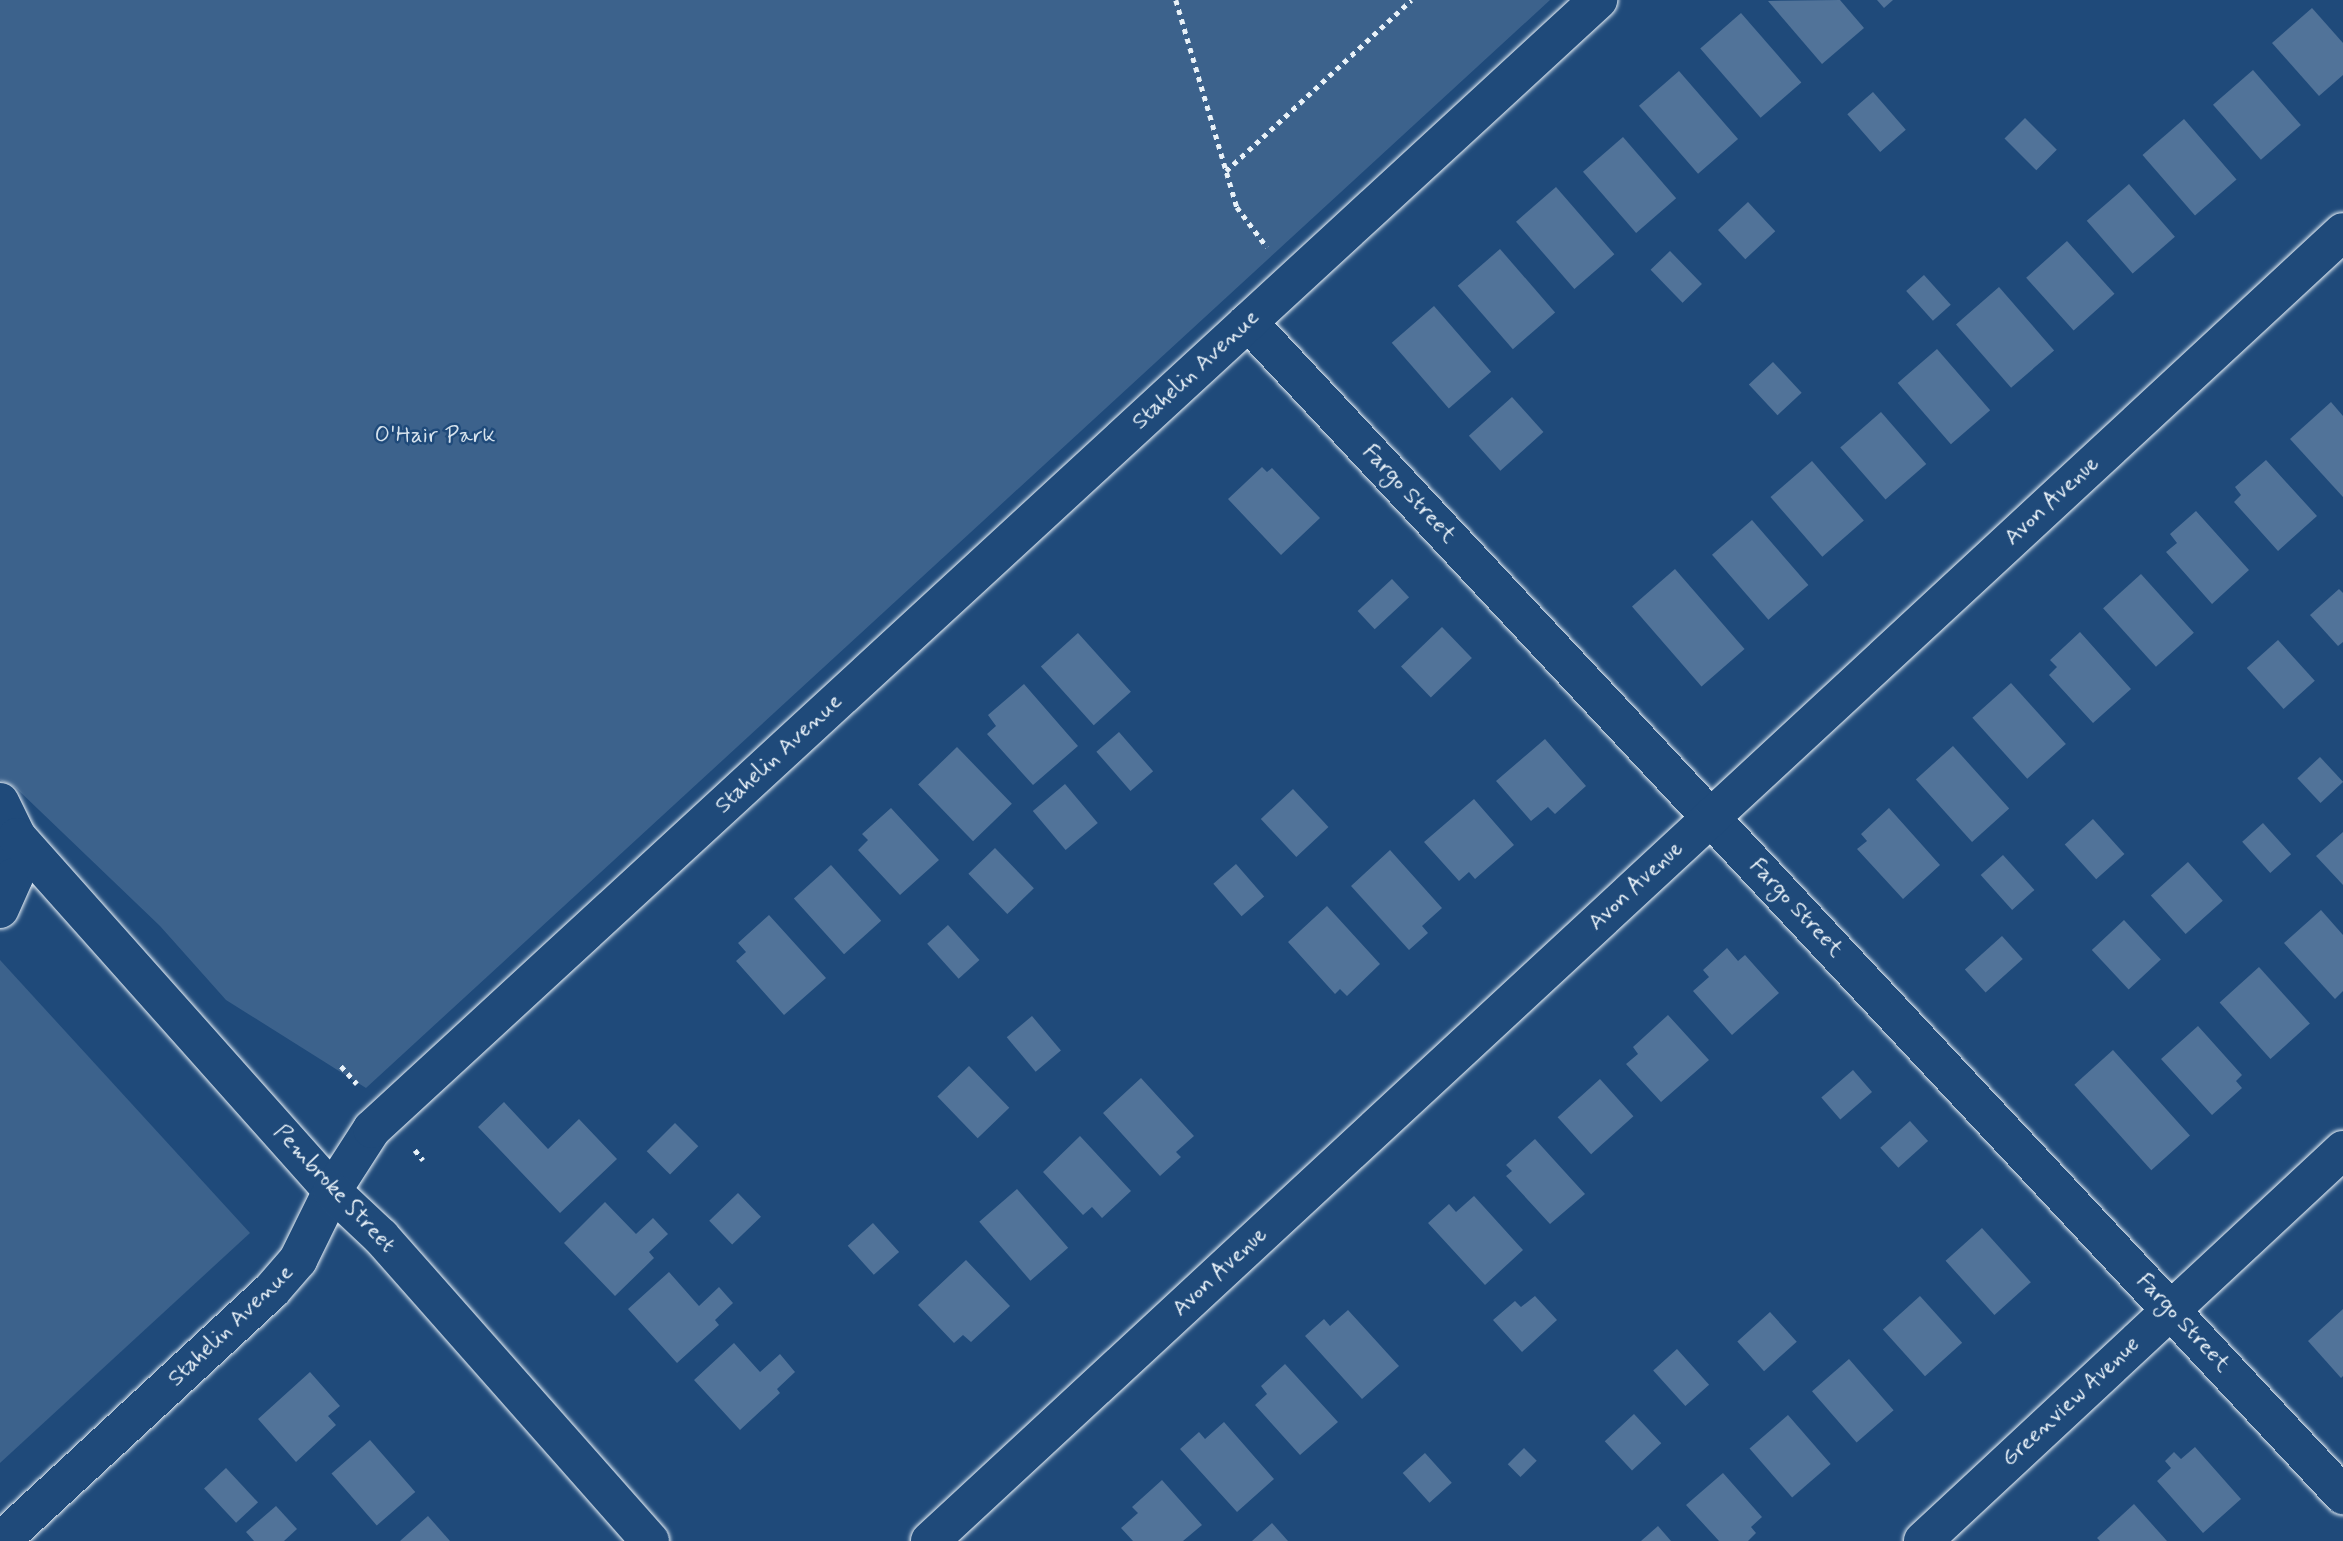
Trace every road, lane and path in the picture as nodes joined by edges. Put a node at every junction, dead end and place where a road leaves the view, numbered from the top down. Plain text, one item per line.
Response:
1 (1176, 0) edge
2 (1411, 0) edge
3 (1598, 0) edge
4 (1226, 171) junction
5 (2343, 232) edge
6 (1293, 281) junction
7 (1248, 322) junction
8 (0, 802) edge
9 (1710, 816) junction
10 (17, 837) junction
11 (0, 909) edge
12 (341, 1066) dead end
13 (360, 1087) dead end
14 (414, 1149) dead end
15 (2343, 1150) edge
16 (423, 1160) dead end
17 (332, 1191) junction
18 (2170, 1310) junction
19 (2343, 1495) edge
20 (1, 1541) edge
21 (650, 1541) edge
22 (930, 1541) edge
23 (1923, 1541) edge

1 - 4 path
2 - 4 path
3 - 6 street, Stahelin Avenue
4 - 6 path
5 - 9 street, Avon Avenue
6 - 7 street, Stahelin Avenue
7 - 9 street, Fargo Street
7 - 17 street, Stahelin Avenue
8 - 10 street, Pembroke Street
9 - 18 street, Fargo Street
9 - 22 street, Avon Avenue
10 - 11 street
10 - 17 street, Pembroke Street
12 - 13 path
14 - 16 path
15 - 18 street, Greenview Avenue
17 - 20 street, Stahelin Avenue
17 - 21 street, Pembroke Street
18 - 19 street, Fargo Street
18 - 23 street, Greenview Avenue

